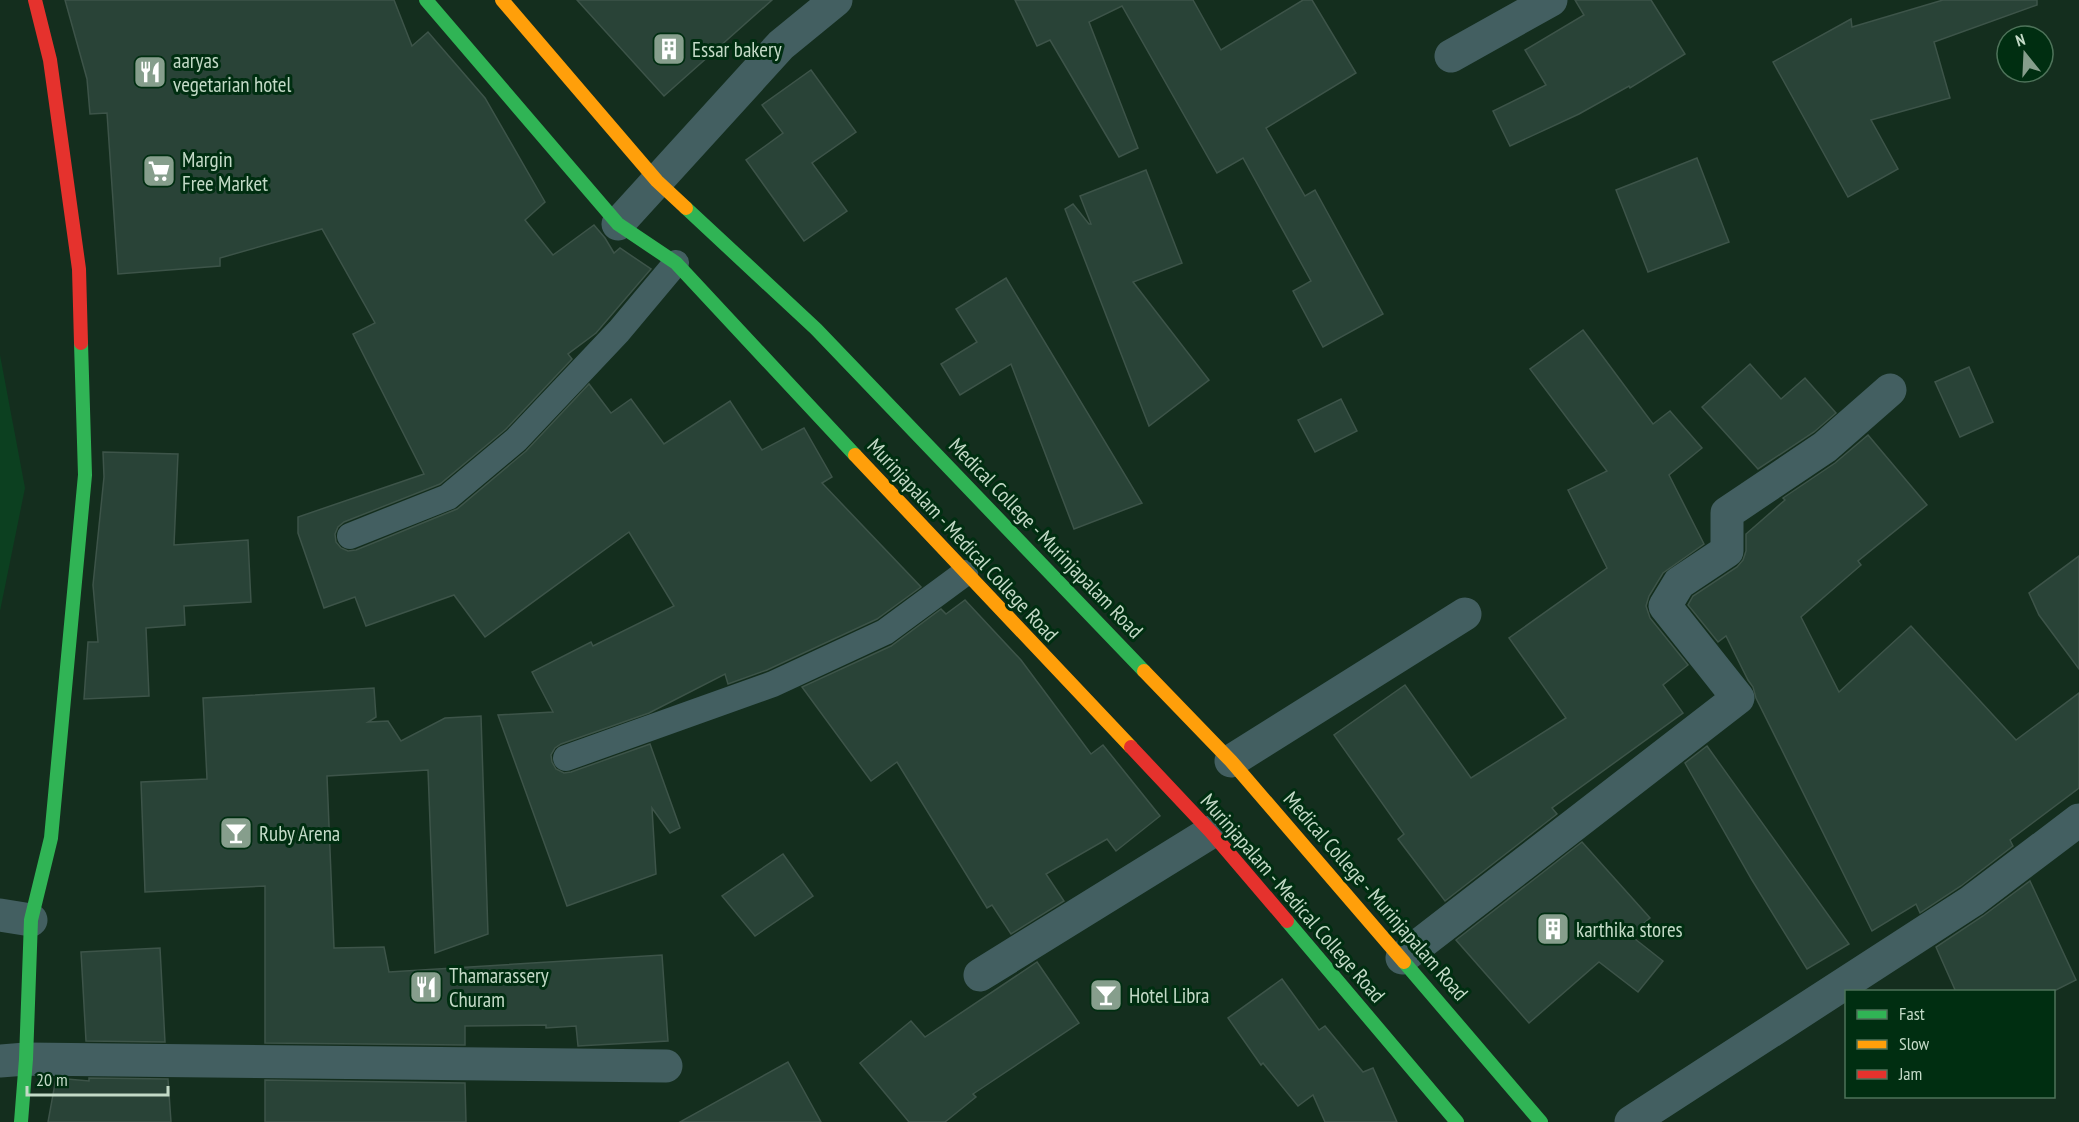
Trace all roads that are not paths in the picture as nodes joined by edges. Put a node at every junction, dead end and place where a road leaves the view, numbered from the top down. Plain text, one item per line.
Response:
1 (35, 0) edge
2 (426, 0) edge
3 (502, 0) edge
4 (836, 0) edge
5 (1551, 0) edge
6 (1451, 56) dead end
7 (657, 181) junction
8 (618, 224) junction
9 (676, 263) junction
10 (1890, 390) dead end
11 (350, 536) dead end
12 (965, 573) junction
13 (1466, 614) dead end
14 (566, 758) dead end
15 (1231, 760) junction
16 (2079, 820) edge
17 (1211, 832) junction
18 (16, 917) edge
19 (1402, 958) junction
20 (980, 975) dead end
21 (13, 1060) edge
22 (666, 1066) dead end
23 (21, 1122) edge
24 (1457, 1122) edge
25 (1541, 1122) edge
26 (1631, 1122) edge

1 - 18 main road
2 - 8 main road, Murinjapalam - Medical College Road
3 - 7 main road, Medical College - Murinjapalam Road
4 - 7 street
5 - 6 street
7 - 8 street
7 - 15 main road, Medical College - Murinjapalam Road
8 - 9 main road, Murinjapalam - Medical College Road
9 - 11 lane
9 - 12 main road, Murinjapalam - Medical College Road
10 - 19 street
12 - 14 lane
12 - 17 main road, Murinjapalam - Medical College Road
13 - 15 street
15 - 19 main road, Medical College - Murinjapalam Road
16 - 26 street
17 - 20 street
17 - 24 main road, Murinjapalam - Medical College Road
18 - 21 main road
19 - 25 main road, Medical College - Murinjapalam Road
21 - 22 street
21 - 23 main road

